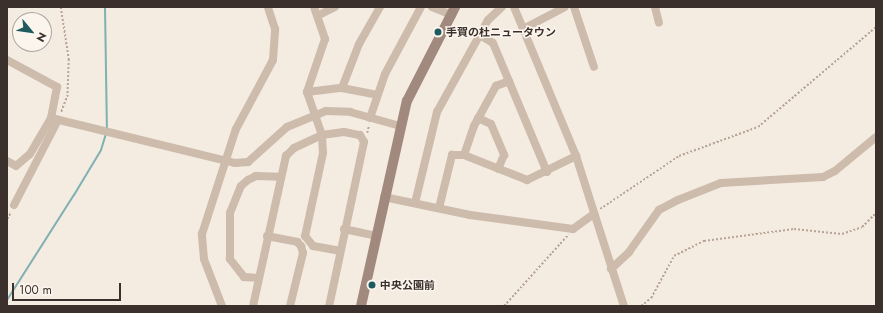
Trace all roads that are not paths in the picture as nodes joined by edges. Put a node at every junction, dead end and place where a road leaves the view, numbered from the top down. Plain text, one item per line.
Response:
1 (268, 7) edge
2 (314, 7) edge
3 (335, 7) edge
4 (380, 7) edge
5 (421, 7) edge
6 (432, 7) edge
7 (502, 7) edge
8 (514, 7) edge
9 (565, 7) edge
10 (574, 7) edge
11 (655, 7) edge
12 (454, 11) edge
13 (318, 15) junction
14 (659, 23) dead end
15 (523, 29) junction
16 (480, 35) junction
17 (7, 60) edge
18 (594, 67) dead end
19 (509, 81) junction
20 (342, 88) junction
21 (307, 92) junction
22 (377, 95) junction
23 (314, 115) junction
24 (370, 118) junction
25 (478, 118) junction
26 (55, 119) junction
27 (400, 126) junction
28 (322, 135) junction
29 (876, 137) edge
30 (464, 155) junction
31 (576, 156) junction
32 (7, 161) edge
33 (224, 161) junction
34 (498, 169) junction
35 (547, 172) junction
36 (280, 177) junction
37 (384, 197) junction
38 (415, 203) junction
39 (14, 205) dead end
40 (439, 208) junction
41 (594, 214) junction
42 (344, 229) junction
43 (268, 236) junction
44 (376, 236) junction
45 (340, 251) junction
46 (612, 269) junction
47 (258, 278) junction
48 (222, 306) edge
49 (253, 306) edge
50 (290, 306) edge
51 (328, 306) edge
52 (361, 306) edge
53 (624, 306) edge

1 - 33 street
2 - 13 street
3 - 13 street
4 - 20 street
5 - 22 street
6 - 12 street
7 - 16 street
8 - 15 street
9 - 15 street
10 - 18 street
11 - 14 street
12 - 27 street
13 - 21 street
15 - 31 street
16 - 19 street
16 - 38 street
17 - 26 street
19 - 25 street
19 - 35 street
20 - 21 street
20 - 22 street
21 - 23 street
22 - 24 street
23 - 24 street
23 - 28 street
23 - 33 street
24 - 27 street
25 - 30 street
25 - 34 street
26 - 32 street
26 - 33 street
26 - 39 street
27 - 37 street
28 - 36 street
28 - 42 street
28 - 45 street
29 - 46 street
30 - 34 street
30 - 40 street
31 - 35 street
31 - 41 street
33 - 48 street
34 - 35 street
36 - 43 street
36 - 47 street
37 - 38 street
37 - 44 street
38 - 40 street
40 - 41 street
41 - 46 street
42 - 44 street
42 - 45 street
43 - 47 street
43 - 50 street
44 - 52 street
45 - 51 street
46 - 53 street
47 - 49 street

